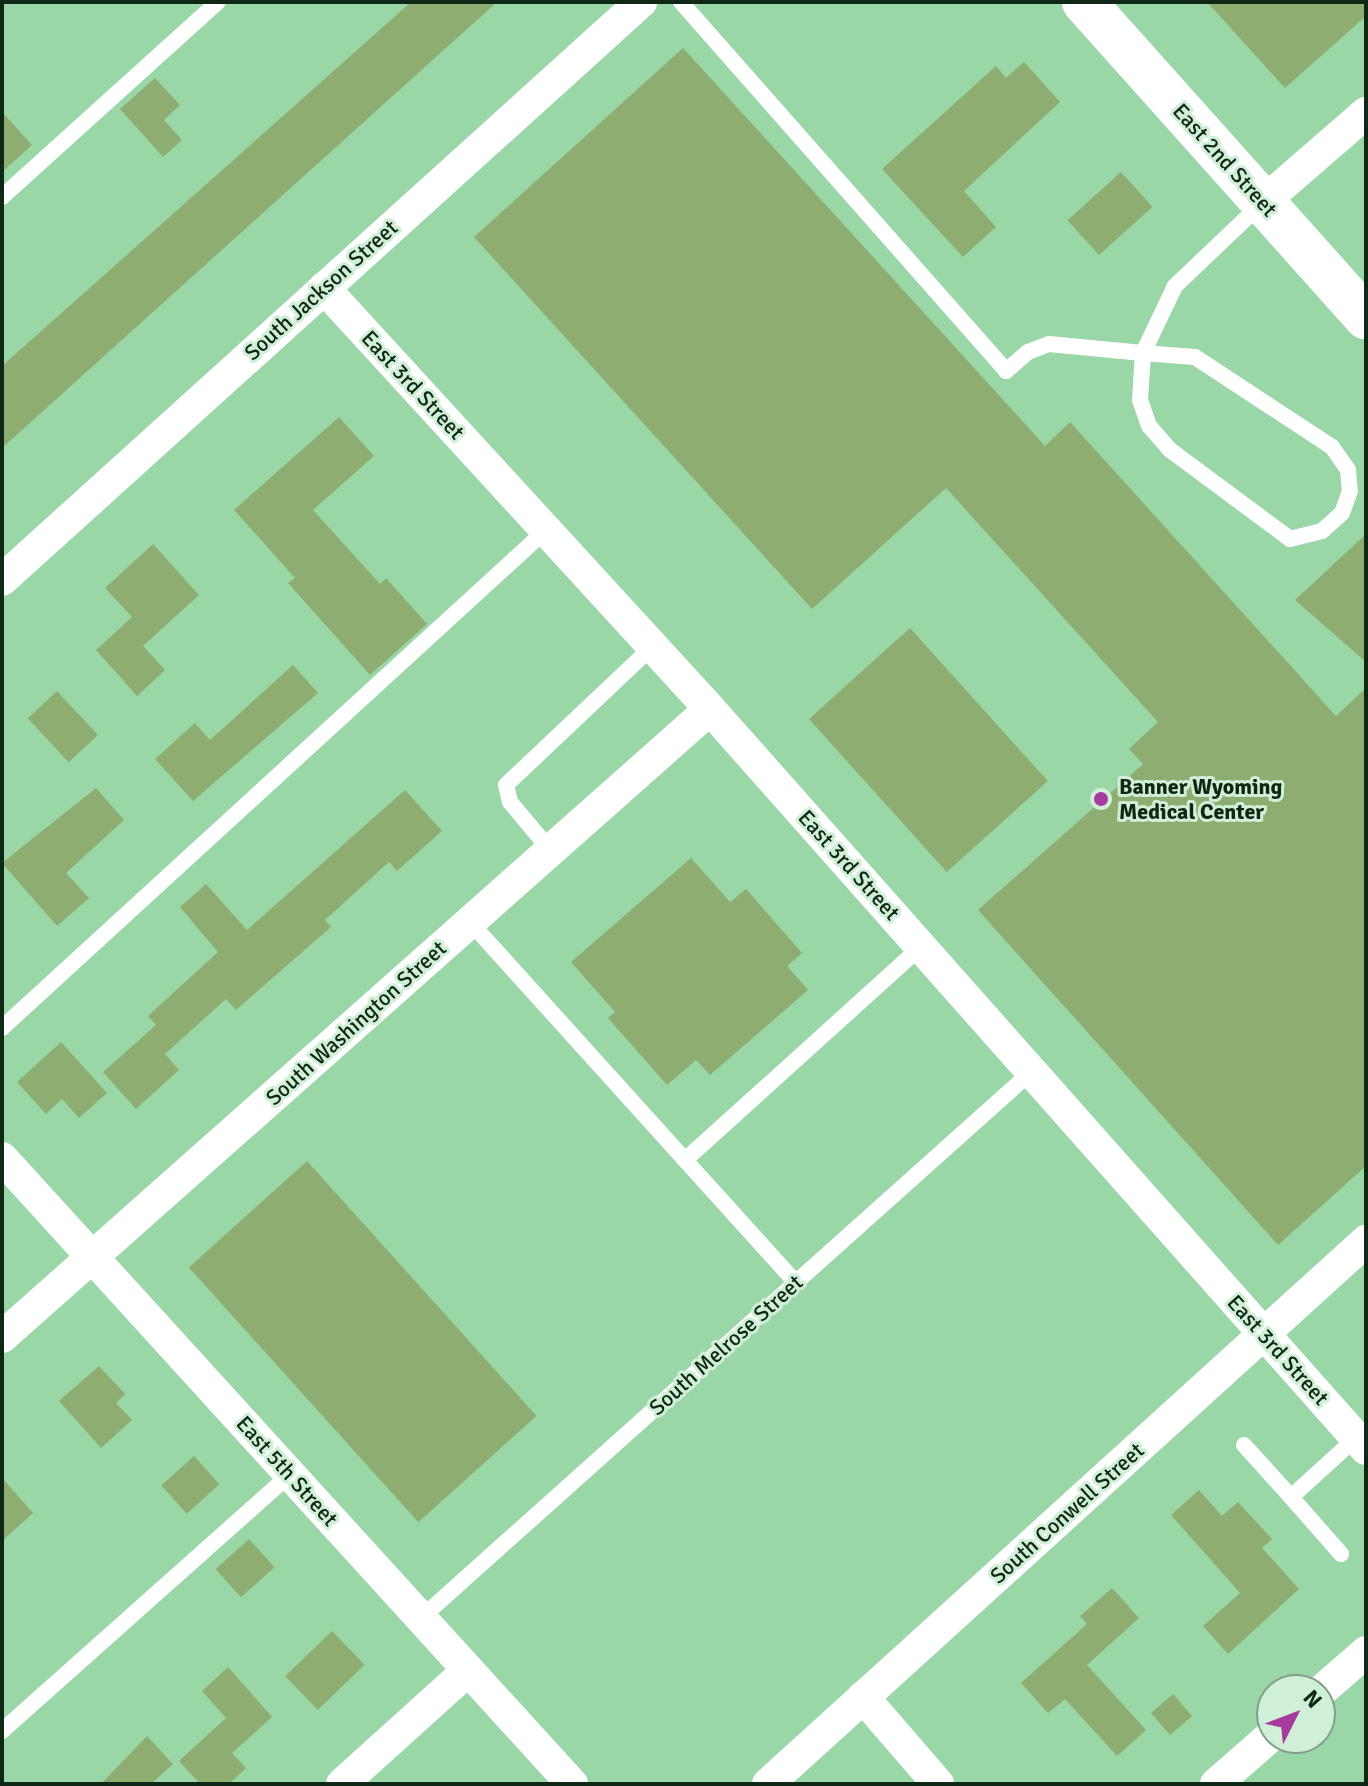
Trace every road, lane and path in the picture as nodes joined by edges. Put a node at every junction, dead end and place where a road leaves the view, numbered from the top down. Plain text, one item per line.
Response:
1 (218, 2) edge
2 (641, 2) edge
3 (681, 2) edge
4 (1084, 2) edge
5 (1366, 113) edge
6 (2, 197) edge
7 (1262, 203) junction
8 (324, 288) junction
9 (1366, 317) edge
10 (1143, 353) junction
11 (546, 530) junction
12 (2, 580) edge
13 (653, 646) junction
14 (710, 709) junction
15 (551, 851) junction
16 (470, 922) junction
17 (921, 947) junction
18 (2, 1028) edge
19 (1031, 1072) junction
20 (2, 1158) edge
21 (685, 1160) junction
22 (1366, 1241) edge
23 (93, 1257) junction
24 (796, 1283) junction
25 (1264, 1334) junction
26 (2, 1337) edge
27 (1361, 1444) edge
28 (1244, 1445) dead end
29 (290, 1474) junction
30 (1291, 1497) junction
31 (1341, 1554) dead end
32 (421, 1618) junction
33 (1366, 1652) edge
34 (468, 1670) junction
35 (1336, 1678) edge
36 (863, 1697) junction
37 (2, 1731) edge
38 (1256, 1749) edge
39 (342, 1784) edge
40 (572, 1784) edge
41 (768, 1784) edge
42 (938, 1784) edge
43 (1216, 1784) edge

1 - 6 lane
2 - 8 street, South Jackson Street
3 - 10 lane
4 - 7 main road, East 2nd Street
5 - 7 street
7 - 9 main road, East 2nd Street
7 - 10 lane
8 - 11 street, East 3rd Street
8 - 12 street, South Jackson Street
10 - 10 lane
11 - 13 street, East 3rd Street
11 - 18 lane
13 - 14 street, East 3rd Street
13 - 15 lane
14 - 15 street, South Washington Street
14 - 17 street, East 3rd Street
15 - 16 street, South Washington Street
16 - 21 lane
16 - 23 street, South Washington Street
17 - 19 street, East 3rd Street
17 - 21 lane
19 - 24 lane, South Melrose Street
19 - 25 street, East 3rd Street
20 - 23 street, East 5th Street
21 - 24 lane
22 - 25 street, South Conwell Street
23 - 26 street, South Washington Street
23 - 29 street, East 5th Street
24 - 32 lane, South Melrose Street
25 - 27 street, East 3rd Street
25 - 36 street, South Conwell Street
27 - 30 lane
28 - 30 lane
29 - 32 street, East 5th Street
29 - 37 lane
30 - 31 lane
32 - 34 street, East 5th Street
33 - 35 street
34 - 39 street
34 - 40 street, East 5th Street
36 - 41 street, South Conwell Street
36 - 42 street
38 - 43 street

